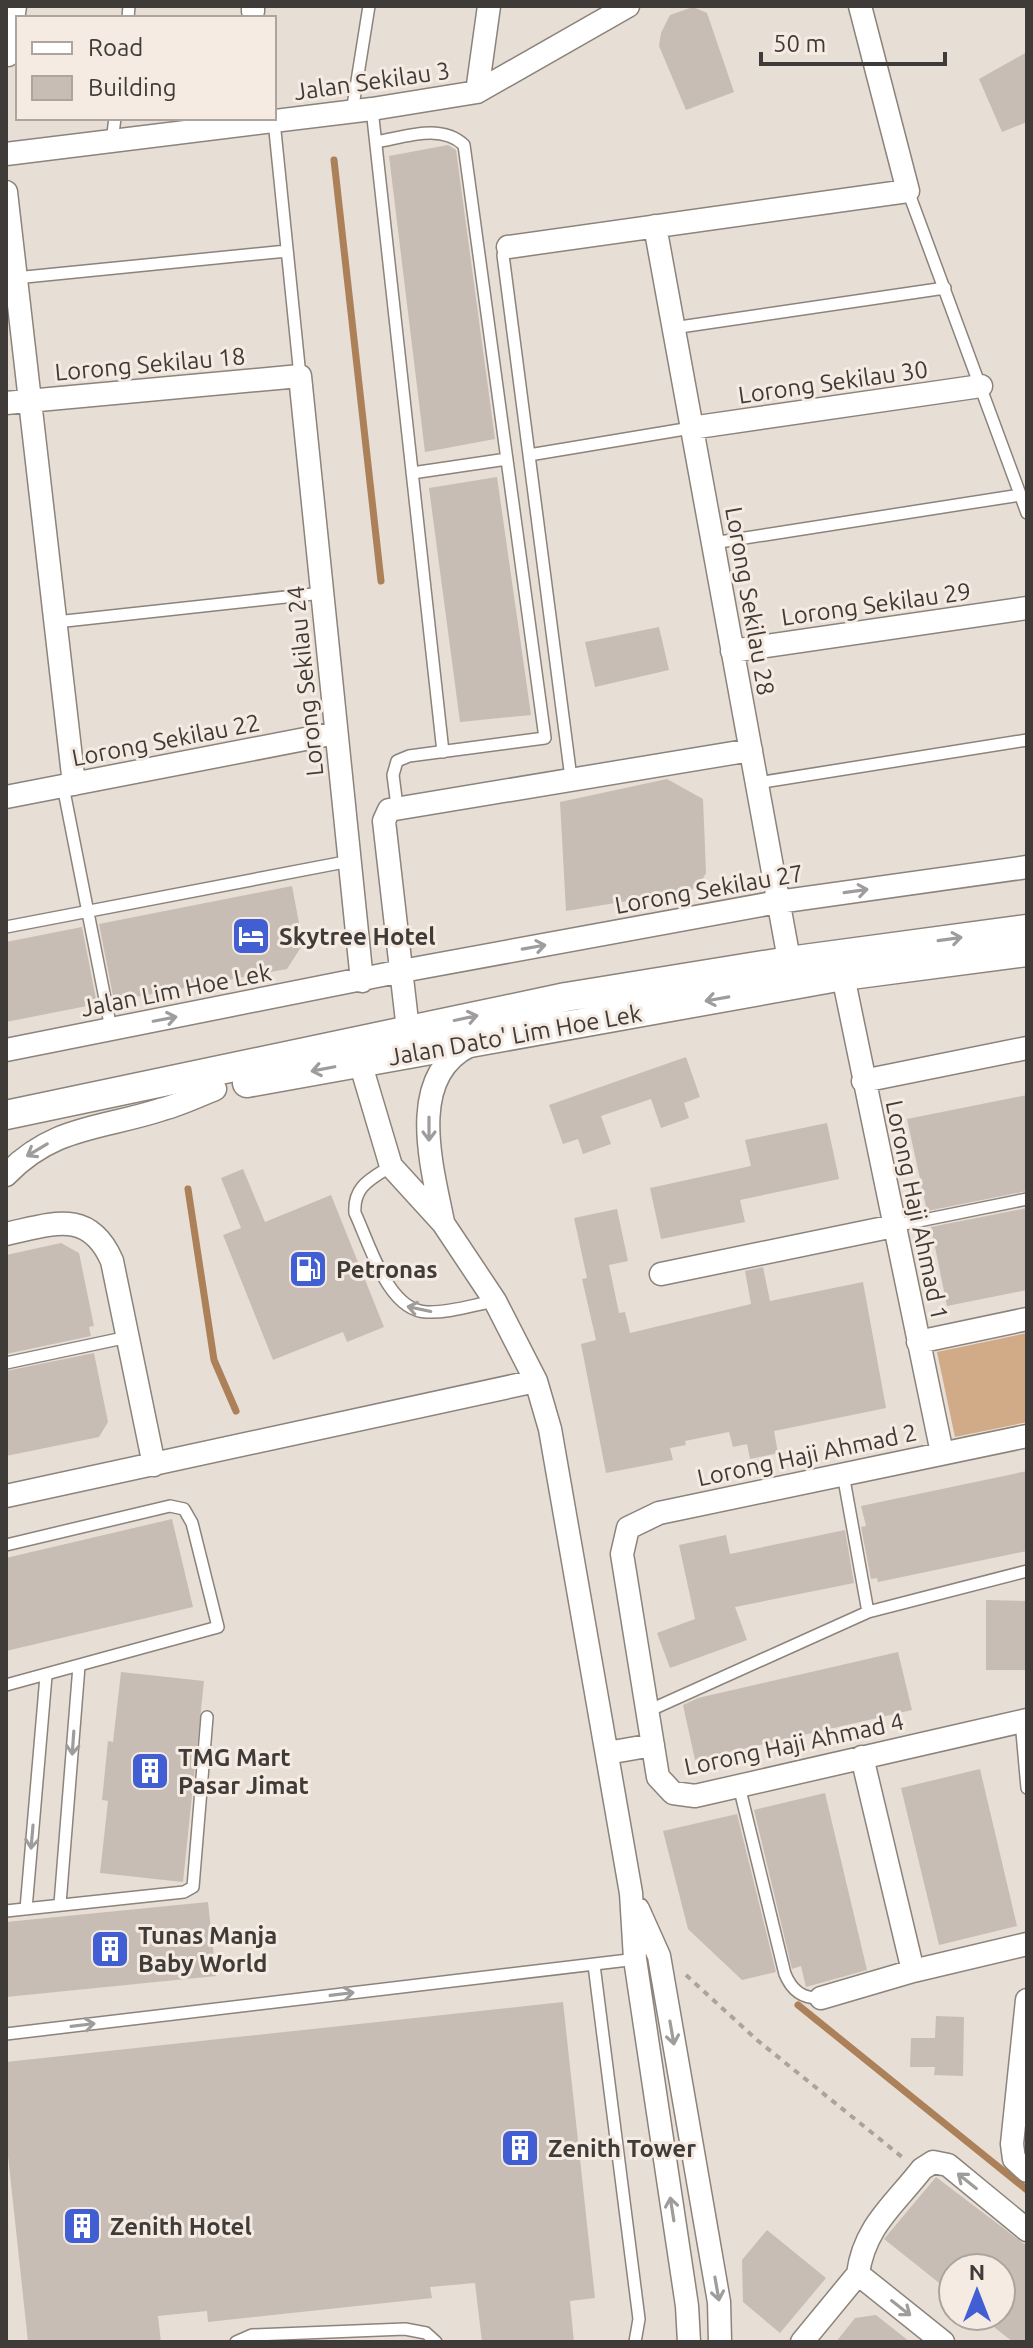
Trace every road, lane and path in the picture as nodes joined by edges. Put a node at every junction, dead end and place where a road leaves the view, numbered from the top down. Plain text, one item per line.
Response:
1 (15, 6) edge
2 (369, 6) edge
3 (489, 6) edge
4 (628, 6) edge
5 (860, 6) edge
6 (8, 55) dead end
7 (477, 92) junction
8 (362, 111) junction
9 (115, 120) edge
10 (274, 120) joint
11 (276, 120) edge
12 (112, 141) junction
13 (376, 142) junction
14 (6, 154) edge
15 (908, 191) junction
16 (6, 192) edge
17 (655, 226) junction
18 (508, 247) joint
19 (287, 251) junction
20 (11, 278) edge
21 (945, 288) junction
22 (673, 328) junction
23 (300, 376) junction
24 (981, 386) junction
25 (30, 401) junction
26 (6, 403) edge
27 (691, 428) junction
28 (529, 455) junction
29 (507, 459) junction
30 (412, 473) junction
31 (1020, 495) junction
32 (1027, 513) edge
33 (713, 543) junction
34 (322, 593) junction
35 (1027, 608) edge
36 (56, 622) junction
37 (732, 651) junction
38 (336, 733) junction
39 (1027, 740) edge
40 (751, 750) junction
41 (443, 752) junction
42 (571, 778) junction
43 (757, 783) junction
44 (69, 785) junction
45 (6, 797) edge
46 (397, 806) junction
47 (350, 861) junction
48 (1027, 867) edge
49 (778, 902) junction
50 (87, 912) junction
51 (6, 927) edge
52 (1027, 929) edge
53 (1027, 952) edge
54 (402, 971) junction
55 (791, 973) junction
56 (843, 976) junction
57 (362, 981) junction
58 (111, 1029) junction
59 (408, 1030) junction
60 (475, 1043) junction
61 (1027, 1048) edge
62 (6, 1050) edge
63 (360, 1062) junction
64 (863, 1081) junction
65 (215, 1089) junction
66 (6, 1115) edge
67 (6, 1131) edge
68 (391, 1166) junction
69 (6, 1175) edge
70 (1027, 1199) edge
71 (443, 1223) junction
72 (894, 1226) junction
73 (6, 1234) edge
74 (661, 1274) dead end
75 (495, 1301) junction
76 (1027, 1319) edge
77 (128, 1337) junction
78 (918, 1342) junction
79 (6, 1363) edge
80 (536, 1381) junction
81 (1027, 1436) edge
82 (942, 1453) junction
83 (154, 1465) junction
84 (843, 1474) junction
85 (6, 1496) edge
86 (6, 1545) edge
87 (622, 1554) joint
88 (1027, 1571) edge
89 (868, 1612) junction
90 (79, 1666) junction
91 (46, 1676) junction
92 (6, 1685) edge
93 (648, 1711) junction
94 (207, 1717) dead end
95 (1024, 1720) edge
96 (653, 1745) junction
97 (607, 1753) junction
98 (862, 1757) junction
99 (739, 1786) junction
100 (1027, 1788) edge
101 (631, 1893) junction
102 (60, 1904) junction
103 (26, 1909) junction
104 (6, 1911) edge
105 (1027, 1944) edge
106 (659, 1956) junction
107 (635, 1959) junction
108 (594, 1965) junction
109 (913, 1971) junction
110 (821, 1998) joint
111 (1027, 2000) edge
112 (6, 2034) edge
113 (920, 2171) junction
114 (1027, 2171) edge
115 (1027, 2230) edge
116 (858, 2274) junction
117 (236, 2342) edge
118 (436, 2342) edge
119 (635, 2342) edge
120 (689, 2342) edge
121 (720, 2342) edge
122 (802, 2342) edge
123 (943, 2342) edge

1 - 6 street
2 - 8 lane
3 - 7 street
4 - 7 street, Jalan Sekilau 3
5 - 15 street
7 - 8 street, Jalan Sekilau 3
8 - 11 street, Jalan Sekilau 3
8 - 13 lane
9 - 12 lane
10 - 12 street, Jalan Sekilau 3
10 - 19 lane
12 - 14 street, Jalan Sekilau 3
13 - 29 lane
13 - 30 lane
15 - 17 street
15 - 21 lane
16 - 20 street
17 - 18 street
17 - 22 street, Lorong Sekilau 28
18 - 28 lane
19 - 20 lane
19 - 23 lane
20 - 25 street
21 - 22 lane
21 - 24 lane
22 - 27 street, Lorong Sekilau 28
23 - 25 street, Lorong Sekilau 18
23 - 34 street, Lorong Sekilau 24
24 - 27 street, Lorong Sekilau 30
24 - 31 lane
25 - 26 street, Lorong Sekilau 18
25 - 36 street
27 - 28 lane
27 - 33 street, Lorong Sekilau 28
28 - 42 lane
29 - 30 lane
29 - 41 lane
30 - 41 lane
31 - 32 lane
31 - 33 lane
33 - 37 street, Lorong Sekilau 28
34 - 36 lane
34 - 38 street, Lorong Sekilau 24
35 - 37 street, Lorong Sekilau 29
36 - 44 street
37 - 40 street, Lorong Sekilau 28
38 - 44 street, Lorong Sekilau 22
38 - 47 street, Lorong Sekilau 24
39 - 43 lane
40 - 42 street
40 - 43 street, Lorong Sekilau 28
41 - 46 lane
42 - 46 street
43 - 49 street, Lorong Sekilau 28
44 - 45 street, Lorong Sekilau 22
44 - 50 lane
46 - 54 street
47 - 50 lane
47 - 57 street, Lorong Sekilau 24
49 -> 48 street, Lorong Sekilau 27
54 -> 49 street, Lorong Sekilau 27
49 - 55 street, Lorong Sekilau 28
50 - 51 lane
50 - 58 lane
55 -> 52 street, Jalan Dato' Lim Hoe Lek
53 - 56 street, Jalan Dato' Lim Hoe Lek
54 - 57 street, Jalan Lim Hoe Lek
54 - 59 street
55 - 56 street, Jalan Dato' Lim Hoe Lek
59 -> 55 street, Jalan Dato' Lim Hoe Lek
55 -> 60 street, Jalan Dato' Lim Hoe Lek
56 - 64 street, Lorong Haji Ahmad 1
58 -> 57 street, Jalan Lim Hoe Lek
58 - 62 street, Jalan Lim Hoe Lek
59 - 66 street, Jalan Dato' Lim Hoe Lek
60 - 63 street, Jalan Dato' Lim Hoe Lek
60 -> 71 street
61 - 64 street
63 -> 65 street, Jalan Dato' Lim Hoe Lek
63 - 68 street
64 - 72 street, Lorong Haji Ahmad 1
65 - 67 street, Jalan Dato' Lim Hoe Lek
65 -> 69 street
68 - 71 street
75 -> 68 lane
70 - 72 lane
71 - 75 street
72 - 74 street
72 - 78 street, Lorong Haji Ahmad 1
73 - 77 street
75 - 80 street
76 - 78 street
77 - 79 lane
77 - 83 street
78 - 82 street, Lorong Haji Ahmad 1
80 - 83 street
80 - 97 street
81 - 82 street, Lorong Haji Ahmad 2
82 - 84 street, Lorong Haji Ahmad 2
83 - 85 street
84 - 87 street, Lorong Haji Ahmad 2
84 - 89 lane
86 - 90 lane
87 - 93 street, Lorong Haji Ahmad 4
88 - 89 lane
89 - 93 lane
90 - 91 lane
90 -> 102 lane
91 - 92 lane
91 -> 103 lane
93 - 96 street, Lorong Haji Ahmad 4
94 - 102 lane
95 - 98 street, Lorong Haji Ahmad 4
95 - 100 lane
96 - 97 street
96 - 99 street, Lorong Haji Ahmad 4
97 - 101 street
98 - 99 street, Lorong Haji Ahmad 4
98 - 109 street
99 - 110 lane
101 - 106 street
101 - 107 street
102 - 103 lane
103 - 104 lane
105 - 109 street
106 - 107 lane
106 - 113 path
106 -> 121 street
107 - 108 lane
120 -> 107 street
112 -> 108 lane
108 - 119 lane
109 - 110 street
111 - 114 street
115 -> 113 street
113 - 116 street
116 - 122 street
116 -> 123 street
117 - 118 lane

